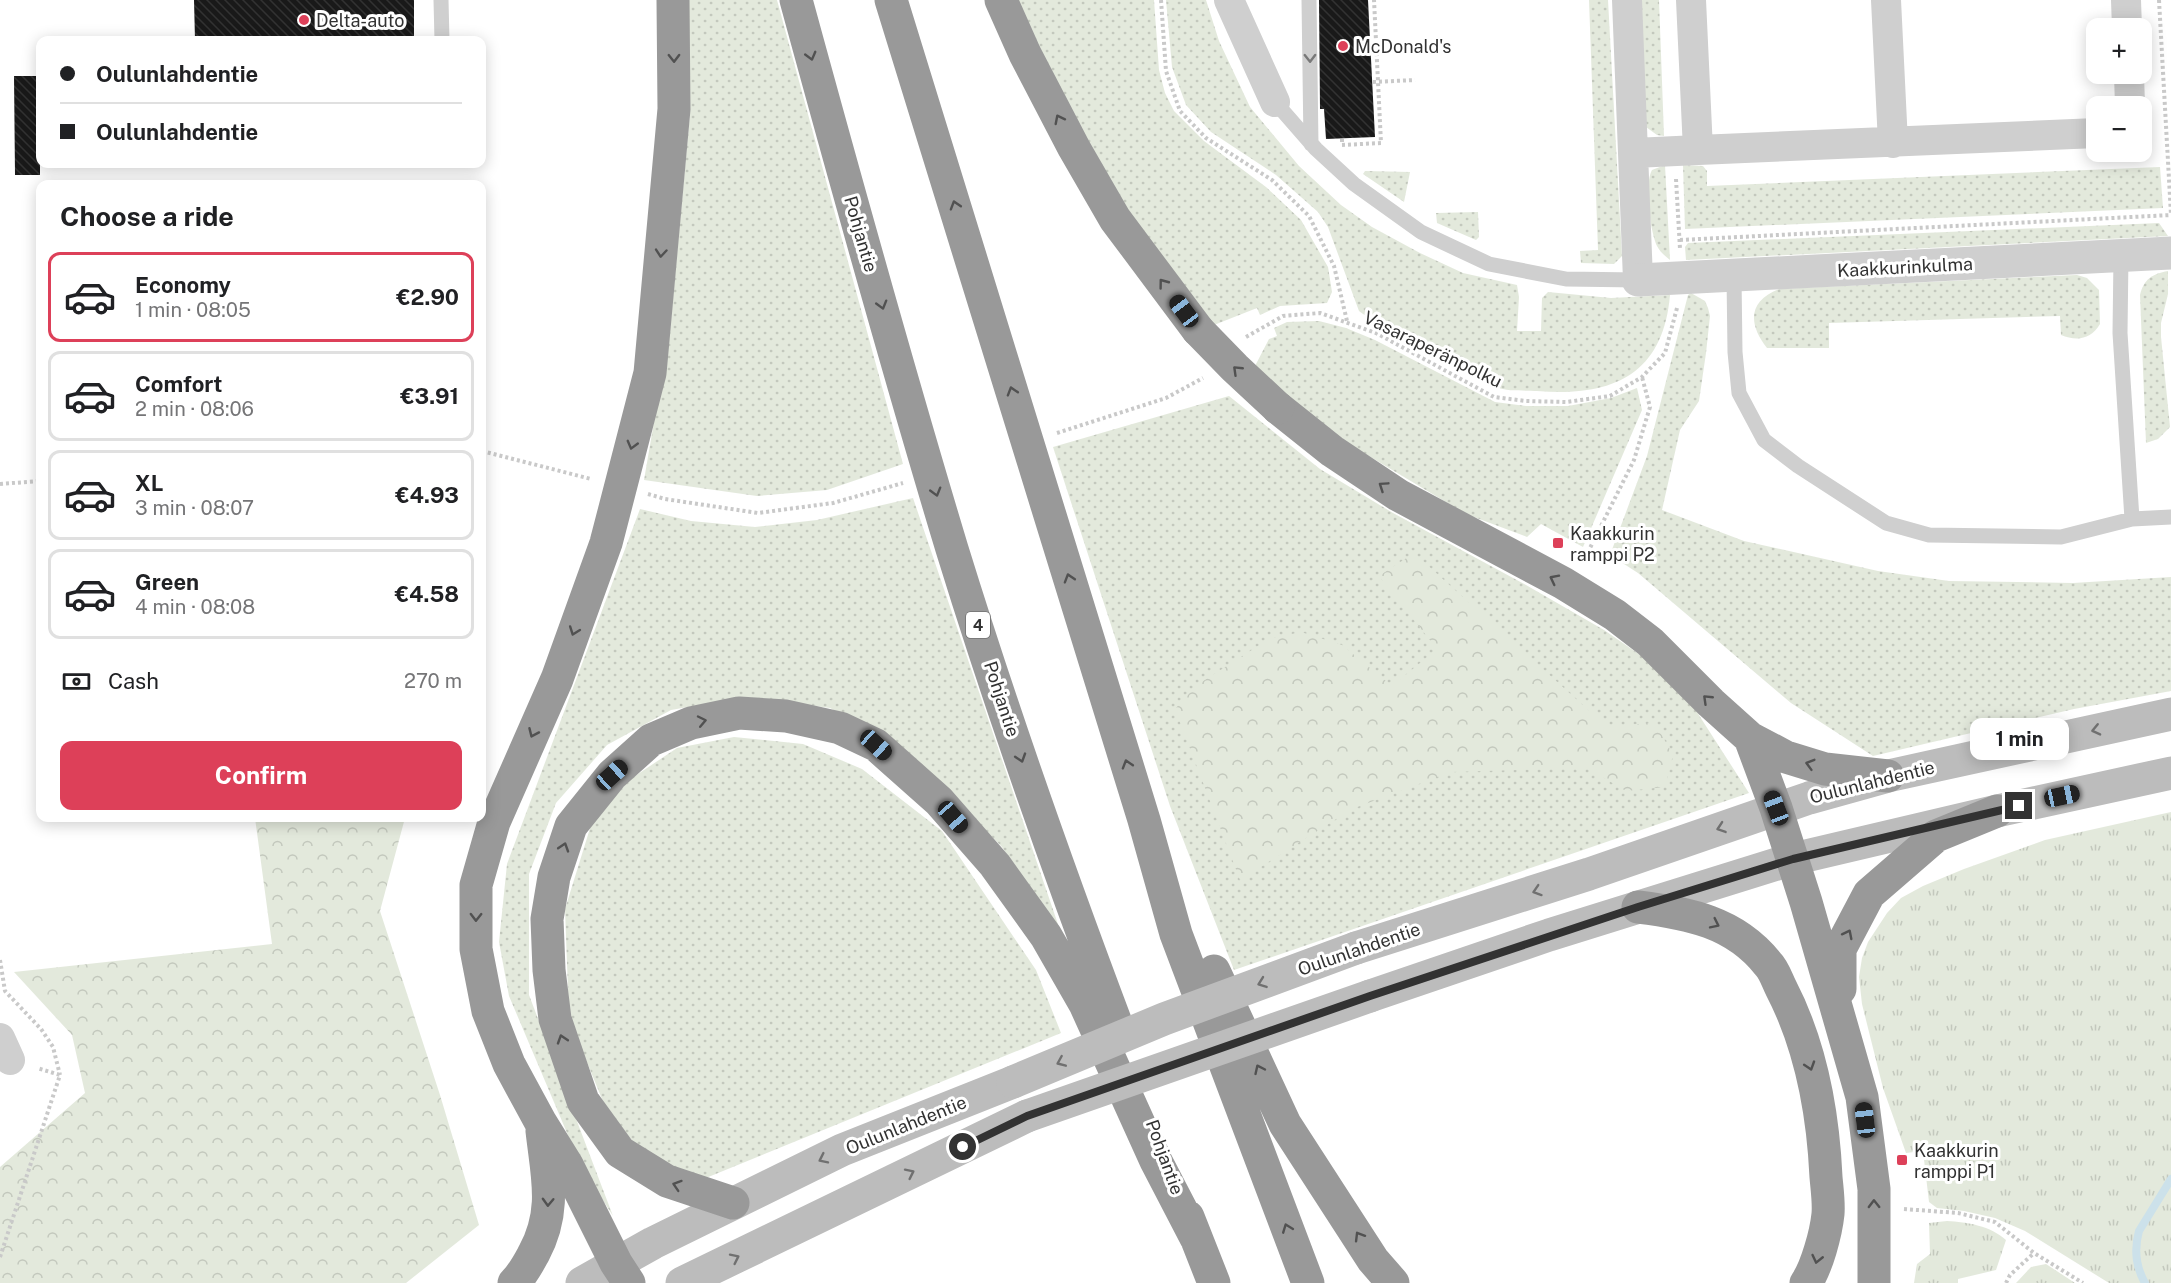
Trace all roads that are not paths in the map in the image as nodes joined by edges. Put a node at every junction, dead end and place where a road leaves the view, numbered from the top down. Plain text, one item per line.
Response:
1 (441, 0) edge
2 (674, 0) edge
3 (796, 0) edge
4 (891, 0) edge
5 (1001, 0) edge
6 (1229, 0) edge
7 (1309, 0) edge
8 (1627, 0) edge
9 (1691, 0) edge
10 (1886, 0) edge
11 (2126, 0) edge
12 (2127, 18) edge
13 (442, 36) edge
14 (1275, 102) joint
15 (2086, 134) edge
16 (1893, 143) junction
17 (1314, 147) junction
18 (1698, 150) junction
19 (1634, 153) junction
20 (2171, 253) edge
21 (2121, 256) junction
22 (1734, 277) junction
23 (1638, 280) junction
24 (2171, 517) edge
25 (2132, 519) junction
26 (2171, 714) edge
27 (1750, 738) junction
28 (2171, 773) edge
29 (1888, 776) junction
30 (1776, 808) junction
31 (1997, 811) junction
32 (1144, 820) junction
33 (1793, 859) junction
34 (1638, 907) junction
35 (1839, 1012) junction
36 (541, 1123) junction
37 (733, 1203) junction
38 (1196, 1238) junction
39 (622, 1273) edge
40 (514, 1283) edge
41 (582, 1283) edge
42 (682, 1283) edge
43 (1214, 1283) edge
44 (1308, 1283) edge
45 (1393, 1283) edge
46 (1806, 1283) edge
47 (1874, 1283) edge

1 - 13 lane
2 -> 36 highway
3 -> 38 highway, Pohjantie / 4
32 -> 4 highway
27 -> 5 highway, bridge
6 - 14 street
7 -> 17 lane
8 - 19 street
9 - 18 street
10 - 16 street
11 - 12 street
14 - 17 lane
15 - 16 street
16 - 18 street
17 - 23 lane
18 - 19 street
19 - 23 street
20 - 21 street, Kaakkurinkulma
21 - 22 street, Kaakkurinkulma
21 - 25 lane
22 - 23 street, Kaakkurinkulma
22 - 25 lane
24 - 25 lane
26 -> 29 main road, Oulunlahdentie
29 -> 27 highway
27 - 30 highway
28 - 31 main road
29 - 30 main road, Oulunlahdentie
30 - 33 highway
30 -> 37 main road, Oulunlahdentie, bridge
31 - 33 main road
35 -> 31 highway
44 -> 32 highway
45 -> 32 highway
33 - 34 main road
33 - 35 highway
42 -> 34 main road, bridge
34 -> 46 highway
47 -> 35 highway
36 - 39 highway
36 -> 40 highway
37 -> 38 highway
37 - 39 main road, Oulunlahdentie
38 - 43 highway, Pohjantie / 4
39 - 41 main road, Oulunlahdentie

